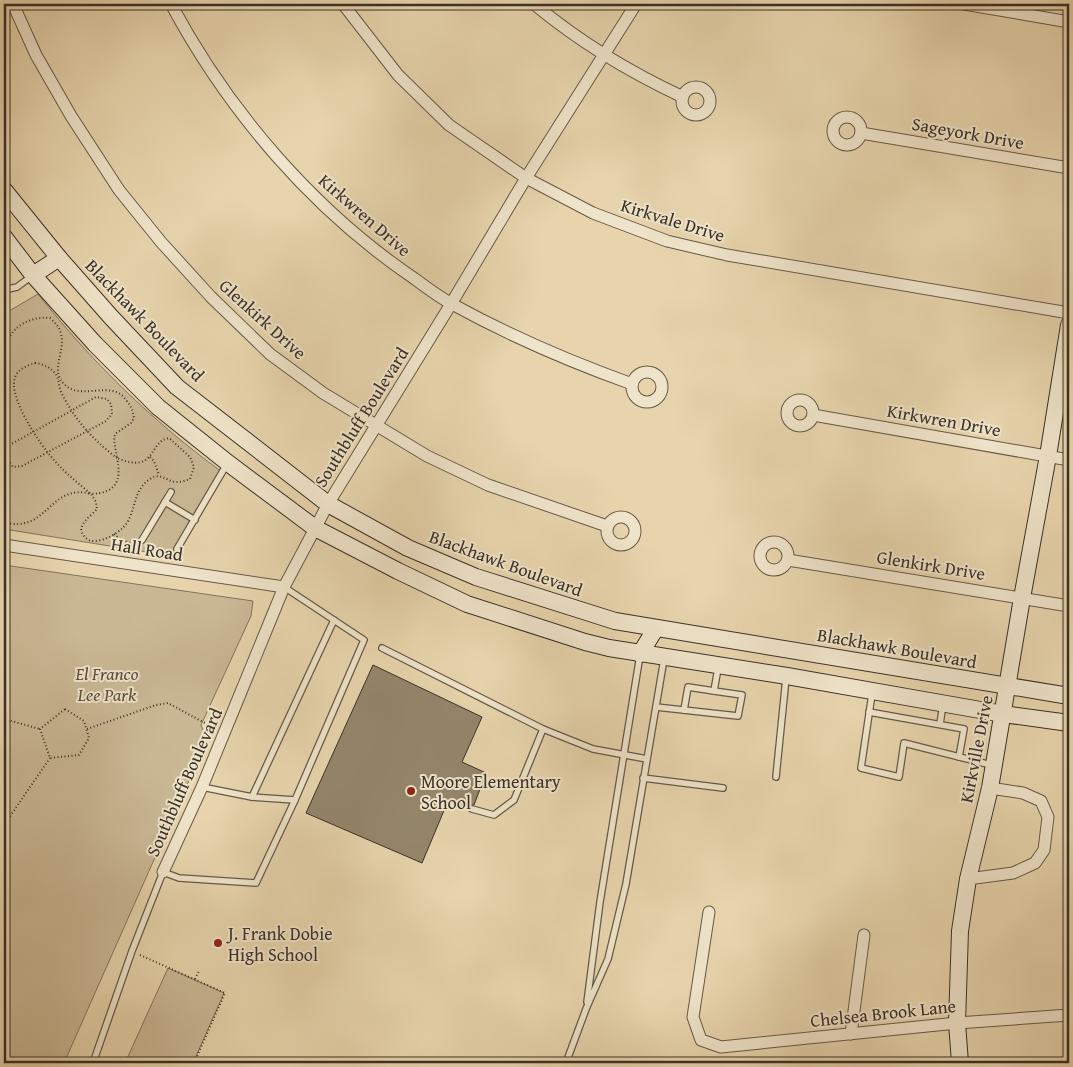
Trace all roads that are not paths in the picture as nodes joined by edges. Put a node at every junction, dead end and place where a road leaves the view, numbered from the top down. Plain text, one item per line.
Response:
1 (13, 4) edge
2 (172, 4) edge
3 (343, 4) edge
4 (534, 4) edge
5 (636, 4) edge
6 (964, 4) edge
7 (1069, 22) edge
8 (604, 56) junction
9 (683, 97) dead end
10 (861, 133) dead end
11 (1069, 168) edge
12 (526, 178) junction
13 (4, 190) edge
14 (4, 237) edge
15 (58, 258) junction
16 (33, 275) junction
17 (4, 290) edge
18 (451, 304) junction
19 (1069, 313) edge
20 (1069, 325) edge
21 (632, 384) dead end
22 (177, 387) junction
23 (158, 407) junction
24 (813, 415) dead end
25 (375, 425) junction
26 (1048, 456) junction
27 (1069, 460) edge
28 (228, 463) junction
29 (171, 492) dead end
30 (165, 502) junction
31 (328, 504) junction
32 (194, 520) junction
33 (607, 526) dead end
34 (315, 528) junction
35 (142, 540) road end
36 (4, 545) edge
37 (408, 548) junction
38 (177, 549) dead end
39 (788, 560) dead end
40 (398, 571) junction
41 (284, 587) junction
42 (1022, 598) junction
43 (1069, 606) edge
44 (334, 620) junction
45 (656, 628) junction
46 (382, 648) dead end
47 (640, 654) junction
48 (664, 656) junction
49 (718, 666) junction
50 (787, 676) junction
51 (1008, 687) junction
52 (714, 691) junction
53 (873, 692) junction
54 (1069, 696) edge
55 (943, 704) junction
56 (656, 707) junction
57 (684, 710) junction
58 (869, 712) junction
59 (1003, 714) junction
60 (1069, 723) edge
61 (940, 724) junction
62 (543, 729) junction
63 (624, 755) junction
64 (959, 757) junction
65 (647, 759) junction
66 (994, 766) junction
67 (776, 777) dead end
68 (644, 778) junction
69 (202, 787) junction
70 (723, 788) dead end
71 (990, 788) junction
72 (252, 797) junction
73 (295, 800) junction
74 (472, 809) dead end
75 (163, 872) junction
76 (968, 879) junction
77 (709, 912) dead end
78 (864, 935) dead end
79 (586, 1009) junction
80 (1069, 1016) edge
81 (957, 1023) junction
82 (851, 1034) junction
83 (93, 1063) edge
84 (566, 1063) edge
85 (960, 1063) edge

1 - 25 street, Glenkirk Drive
2 - 18 street, Kirkwren Drive
3 - 12 street, Kirkvale Drive
4 - 8 street
5 - 8 street, Southbluff Boulevard
6 - 7 street
8 - 9 street
8 - 12 street, Southbluff Boulevard
10 - 11 street, Sageyork Drive
12 - 18 street, Southbluff Boulevard
12 - 19 street, Kirkvale Drive
13 - 15 main road, Blackhawk Boulevard
14 - 16 main road
15 - 16 main road
15 - 22 main road, Blackhawk Boulevard
16 - 17 lane
16 - 23 main road
18 - 21 street, Kirkwren Drive
18 - 25 street, Southbluff Boulevard
20 - 26 main road, Kirkville Drive
22 - 23 main road
22 - 31 main road, Blackhawk Boulevard
23 - 28 main road
24 - 26 street, Kirkwren Drive
25 - 31 street, Southbluff Boulevard
25 - 33 street, Glenkirk Drive
26 - 27 street, Kirkwren Drive
26 - 42 main road, Kirkville Drive
28 - 32 lane
28 - 34 main road
29 - 30 lane
30 - 32 lane
30 - 35 lane
31 - 34 street, Southbluff Boulevard
31 - 37 main road, Blackhawk Boulevard
32 - 38 lane
34 - 40 main road
34 - 41 street, Southbluff Boulevard
36 - 41 street, Hall Road
37 - 40 main road
37 - 45 main road, Blackhawk Boulevard
39 - 42 street, Glenkirk Drive
40 - 47 main road
41 - 44 lane
41 - 69 street, Southbluff Boulevard
42 - 43 street, Glenkirk Drive
42 - 51 main road, Kirkville Drive
44 - 72 lane
44 - 73 lane
45 - 47 main road
45 - 48 main road
45 - 51 main road, Blackhawk Boulevard
46 - 62 lane
47 - 48 main road
47 - 63 lane
48 - 49 main road
48 - 56 lane
49 - 50 main road
49 - 52 lane
50 - 53 main road
50 - 67 lane
51 - 54 main road, Blackhawk Boulevard
51 - 59 main road, Kirkville Drive
52 - 57 lane
52 - 57 lane
53 - 55 main road
53 - 58 lane
55 - 59 main road
55 - 61 lane
56 - 57 lane
56 - 65 lane
58 - 61 lane
58 - 64 lane
59 - 60 main road
59 - 66 main road, Kirkville Drive
61 - 64 lane
62 - 63 lane
62 - 74 lane
63 - 65 lane
63 - 79 lane
64 - 66 lane
65 - 68 lane
66 - 71 main road, Kirkville Drive
68 - 70 lane
68 - 79 lane
69 - 72 lane
69 - 75 street, Southbluff Boulevard
71 - 76 main road, Kirkville Drive
71 - 76 street
72 - 73 lane
73 - 75 lane
75 - 83 lane
76 - 81 main road, Kirkville Drive
77 - 82 street, Chelsea Brook Lane
78 - 82 street
79 - 84 lane
80 - 81 street, Chelsea Brook Lane
81 - 82 street, Chelsea Brook Lane
81 - 85 main road, Kirkville Drive

